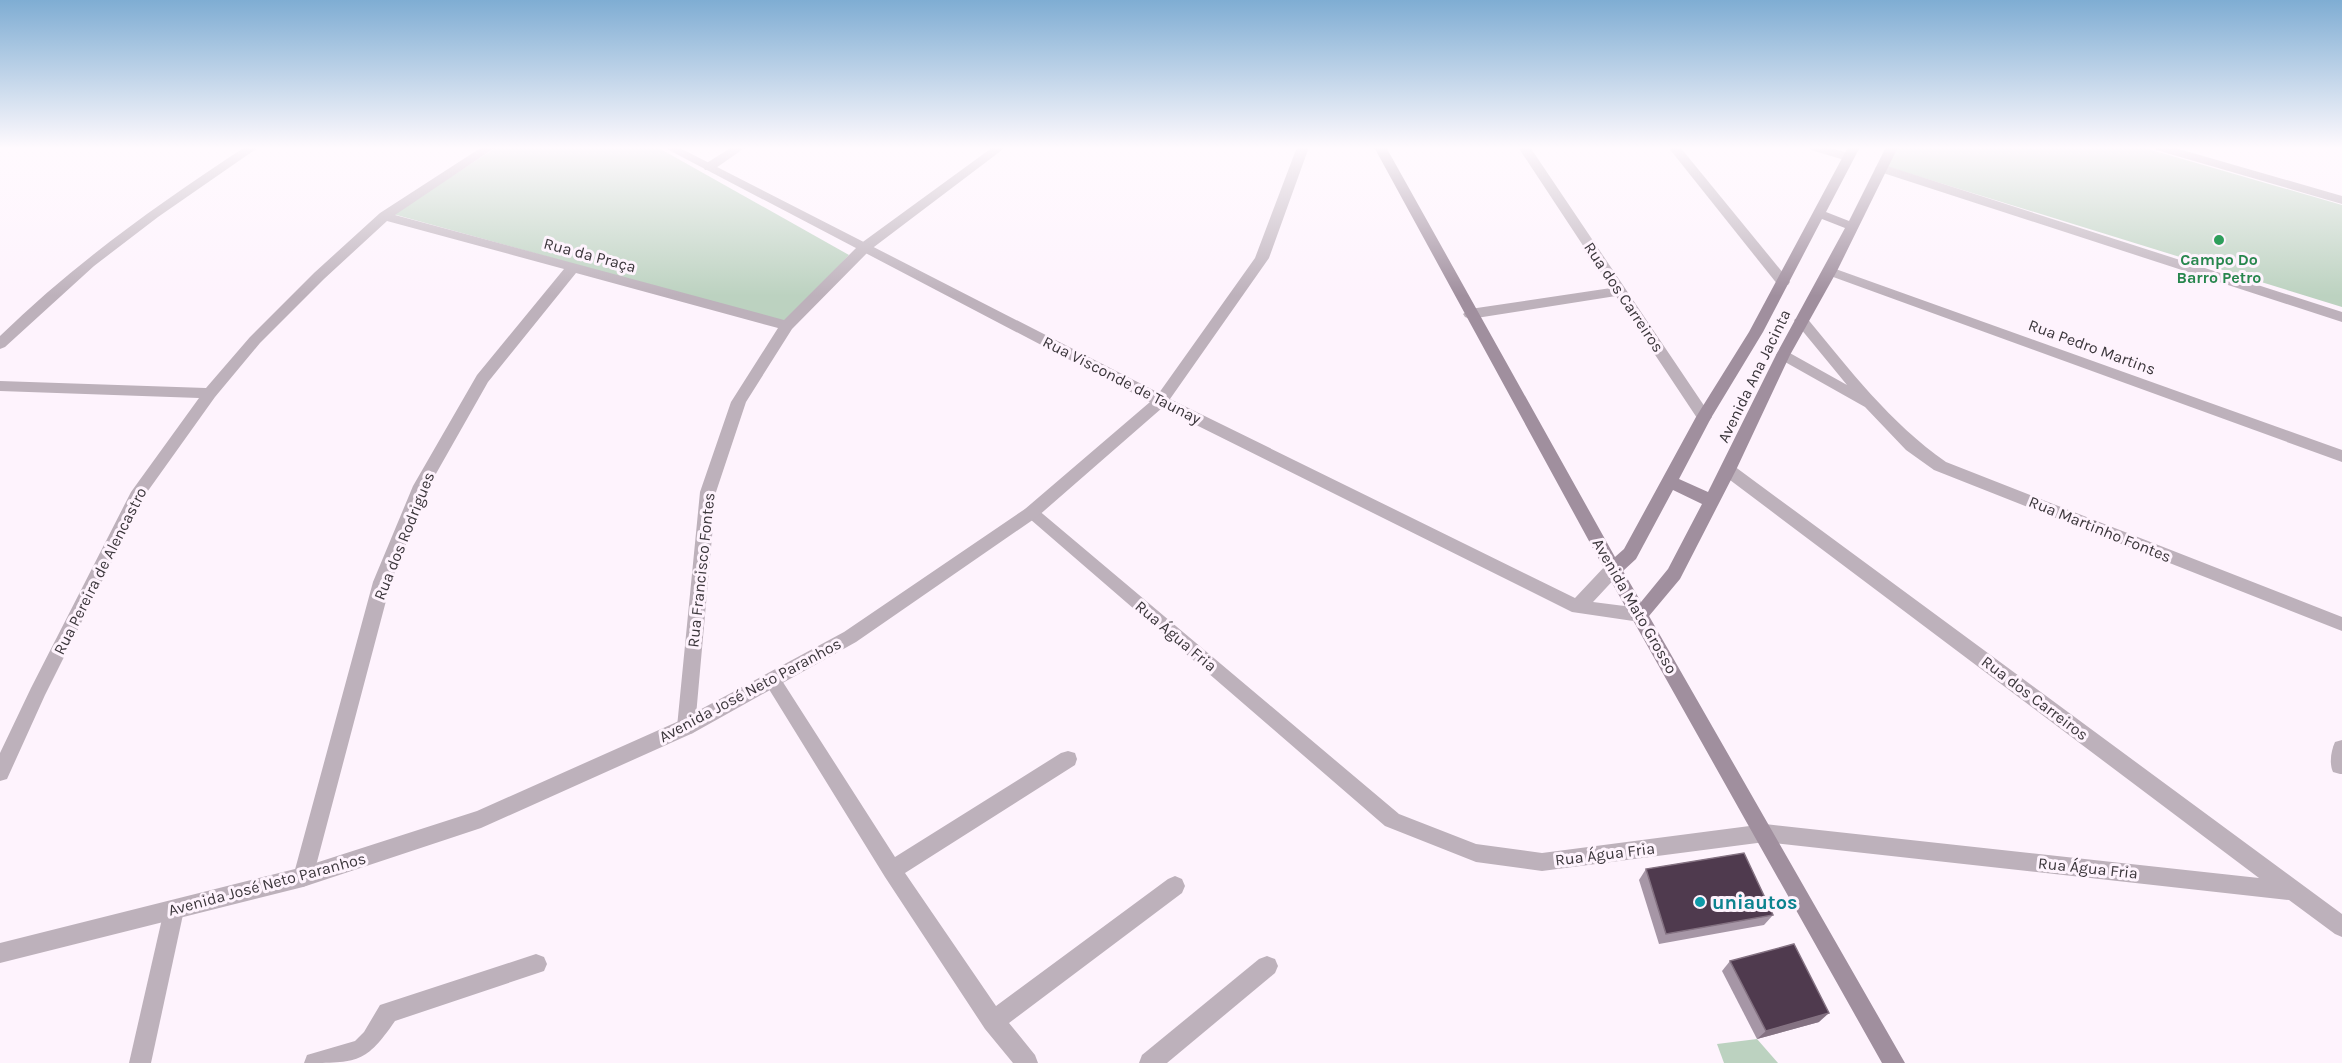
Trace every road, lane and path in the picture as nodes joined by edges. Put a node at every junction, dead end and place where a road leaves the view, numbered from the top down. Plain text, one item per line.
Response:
1 (177, 197) edge
2 (412, 197) edge
3 (766, 197) edge
4 (934, 197) edge
5 (1285, 197) edge
6 (1407, 197) edge
7 (1557, 197) edge
8 (1714, 197) edge
9 (1829, 197) edge
10 (1867, 197) edge
11 (1970, 197) edge
12 (1820, 214) junction
13 (385, 216) junction
14 (1853, 227) junction
15 (865, 248) junction
16 (573, 267) junction
17 (1830, 271) junction
18 (1783, 282) junction
19 (1620, 291) junction
20 (1470, 314) junction
21 (2342, 317) edge
22 (1801, 321) junction
23 (787, 326) junction
24 (0, 344) edge
25 (1783, 355) junction
26 (0, 386) edge
27 (210, 393) junction
28 (1161, 401) junction
29 (1873, 407) junction
30 (1704, 417) junction
31 (2342, 456) edge
32 (1728, 470) junction
33 (1668, 481) junction
34 (1712, 501) junction
35 (1031, 513) junction
36 (1613, 569) junction
37 (1578, 607) junction
38 (1640, 615) junction
39 (2342, 624) edge
40 (773, 681) junction
41 (686, 727) junction
42 (1068, 759) dead end
43 (0, 773) edge
44 (1765, 833) junction
45 (892, 870) junction
46 (303, 877) junction
47 (1175, 886) dead end
48 (2294, 891) junction
49 (174, 910) junction
50 (2342, 927) edge
51 (0, 953) edge
52 (536, 964) dead end
53 (1267, 966) dead end
54 (993, 1022) junction
55 (140, 1063) edge
56 (315, 1063) edge
57 (1027, 1063) edge
58 (1150, 1063) edge
59 (1894, 1063) edge

1 - 24 street
2 - 13 street, Rua Pereira de Alencastro
3 - 15 street, Rua Visconde de Taunay
4 - 15 street, Rua Francisco Fontes
5 - 28 street, Avenida José Neto Paranhos
6 - 20 main road, Avenida Mato Grosso
7 - 19 street, Rua dos Carreiros
8 - 18 street
9 - 12 main road, Avenida Ana Jacinta
10 - 14 main road, Avenida Ana Jacinta
11 - 21 street
12 - 14 main road
12 - 18 main road, Avenida Ana Jacinta
13 - 16 street, Rua da Praça
13 - 27 street, Rua Pereira de Alencastro
14 - 17 main road, Avenida Ana Jacinta
15 - 23 street, Rua Francisco Fontes
15 - 28 street, Rua Visconde de Taunay
16 - 23 street, Rua da Praça
16 - 46 street, Rua dos Rodrigues
17 - 22 main road, Avenida Ana Jacinta
17 - 31 street, Rua Pedro Martins
18 - 30 main road, Avenida Ana Jacinta
19 - 20 street
19 - 30 street, Rua dos Carreiros
20 - 36 main road, Avenida Mato Grosso
22 - 25 main road, Avenida Ana Jacinta
22 - 29 street, Rua Martinho Fontes
23 - 41 street, Rua Francisco Fontes
25 - 29 street, Rua Martinho Fontes
25 - 32 main road, Avenida Ana Jacinta
26 - 27 street
27 - 43 street, Rua Pereira de Alencastro
28 - 35 street, Avenida José Neto Paranhos
28 - 37 street, Rua Visconde de Taunay
29 - 39 street, Rua Martinho Fontes
30 - 33 main road, Avenida Ana Jacinta
32 - 34 main road, Avenida Ana Jacinta
32 - 48 street, Rua dos Carreiros
33 - 34 main road
33 - 36 main road, Avenida Ana Jacinta
34 - 38 main road, Avenida Ana Jacinta
35 - 40 street, Avenida José Neto Paranhos
35 - 44 street, Rua Água Fria
36 - 37 street
36 - 38 main road, Avenida Mato Grosso
37 - 38 street, Rua Visconde de Taunay
38 - 44 main road, Avenida Mato Grosso
40 - 41 street, Avenida José Neto Paranhos
40 - 45 street
41 - 46 street, Avenida José Neto Paranhos
42 - 45 street
44 - 48 street, Rua Água Fria
44 - 59 main road, Avenida Mato Grosso
45 - 54 street
46 - 49 street, Avenida José Neto Paranhos
47 - 54 street
48 - 50 street, Rua dos Carreiros
49 - 51 street, Avenida José Neto Paranhos
49 - 55 street
52 - 56 street
53 - 58 street
54 - 57 street

